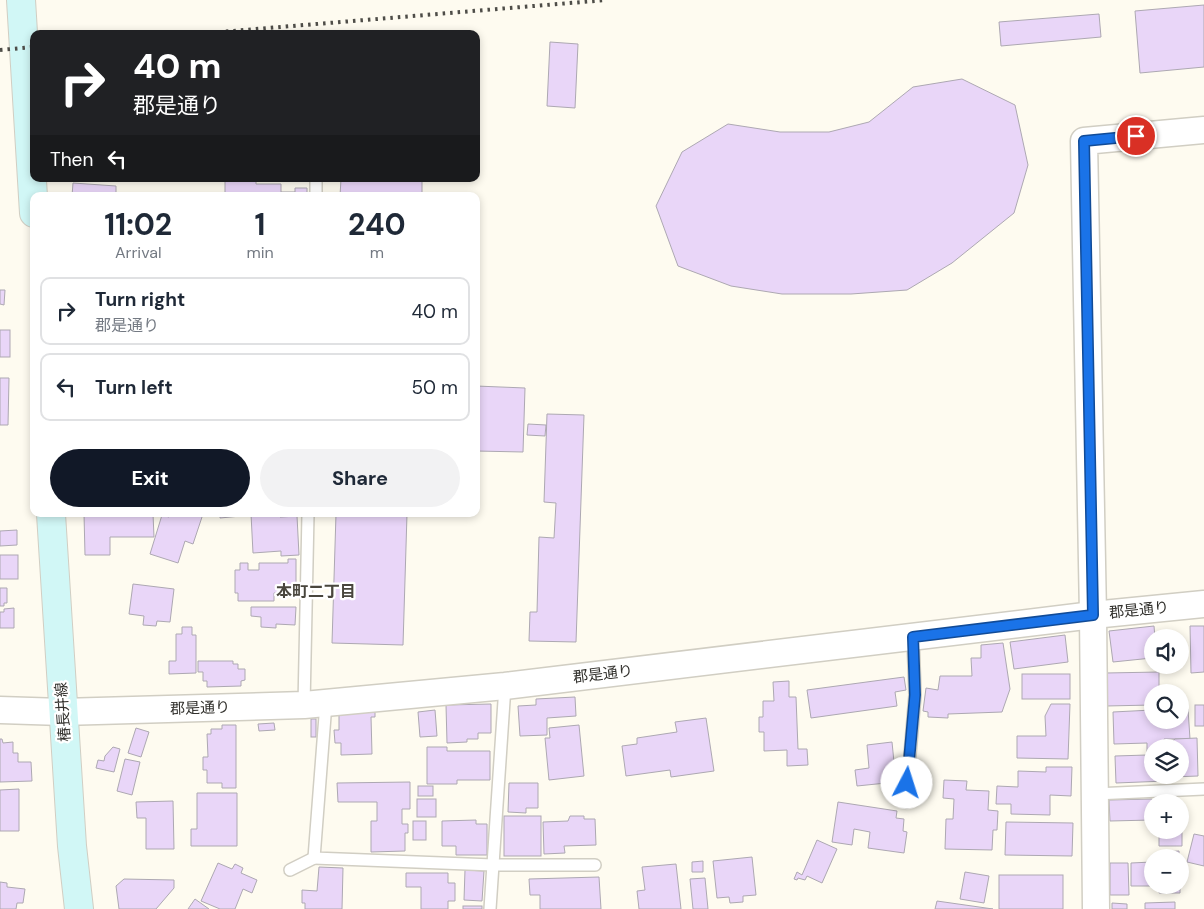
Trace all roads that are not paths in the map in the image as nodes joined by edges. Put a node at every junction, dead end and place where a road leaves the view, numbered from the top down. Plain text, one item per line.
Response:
1 (21, 0) edge
2 (1204, 130) edge
3 (30, 147) edge
4 (51, 517) edge
5 (308, 517) edge
6 (1204, 604) edge
7 (1093, 615) junction
8 (913, 637) junction
9 (505, 686) junction
10 (315, 704) junction
11 (0, 710) edge
12 (62, 712) junction
13 (1204, 789) edge
14 (1095, 794) junction
15 (906, 802) dead end
16 (314, 858) junction
17 (493, 865) junction
18 (595, 865) dead end
19 (290, 870) dead end
20 (79, 909) edge
21 (490, 909) edge
22 (1096, 909) edge

1 - 3 main road
2 - 7 street
4 - 12 main road, 椿長井線
5 - 10 lane
6 - 7 street, 郡是通り
7 - 8 street, 郡是通り
7 - 14 street
8 - 9 street, 郡是通り
8 - 15 lane
9 - 10 street, 郡是通り
9 - 17 lane
10 - 12 street, 郡是通り
10 - 16 lane
11 - 12 street, 郡是通り
12 - 20 main road, 椿長井線
13 - 14 lane
14 - 22 street
16 - 17 lane
16 - 19 lane
17 - 18 lane
17 - 21 lane

